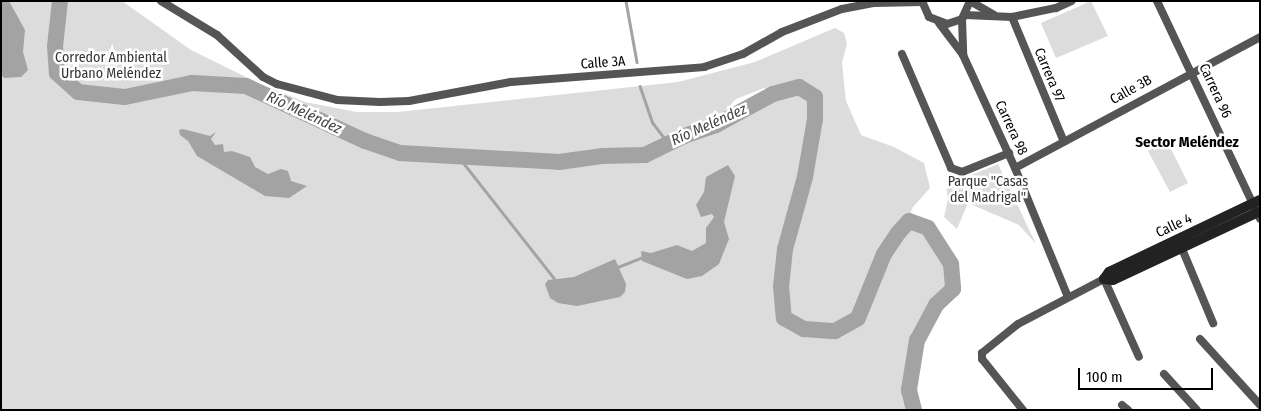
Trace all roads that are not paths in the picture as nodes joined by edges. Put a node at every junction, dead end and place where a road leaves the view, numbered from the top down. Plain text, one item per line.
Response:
1 (161, 1) edge
2 (970, 1) edge
3 (1072, 1) edge
4 (1157, 1) edge
5 (922, 2) edge
6 (994, 15) junction
7 (963, 17) junction
8 (1012, 17) junction
9 (939, 23) junction
10 (1260, 37) edge
11 (902, 54) dead end
12 (962, 55) junction
13 (1192, 71) junction
14 (1064, 142) junction
15 (1008, 153) junction
16 (1015, 168) junction
17 (1258, 209) edge
18 (1180, 244) junction
19 (1104, 279) junction
20 (1068, 297) junction
21 (1213, 322) dead end
22 (1200, 339) dead end
23 (1139, 357) dead end
24 (1164, 374) dead end
25 (1260, 405) edge
26 (1023, 410) edge
27 (1197, 410) edge

1 - 5 street, Calle 3A
2 - 6 street
2 - 7 street, Carrera 98
3 - 8 street
4 - 13 street, Carrera 96
5 - 9 street, Carrera 98
6 - 7 street
6 - 8 street
7 - 9 street
7 - 12 street, Carrera 98
8 - 14 street, Carrera 97
9 - 12 street, Carrera 98
10 - 13 street, Calle 3B
11 - 15 street
12 - 15 street, Carrera 98
13 - 14 street, Calle 3B
13 - 17 street, Carrera 96
14 - 16 street, Calle 3B
15 - 16 street, Carrera 98
16 - 20 street, Carrera 98
17 - 18 street, Calle 4
18 - 19 street, Calle 4
18 - 21 street
19 - 20 street, Calle 4
19 - 23 street
20 - 26 street, Calle 4
22 - 25 street
24 - 27 street

